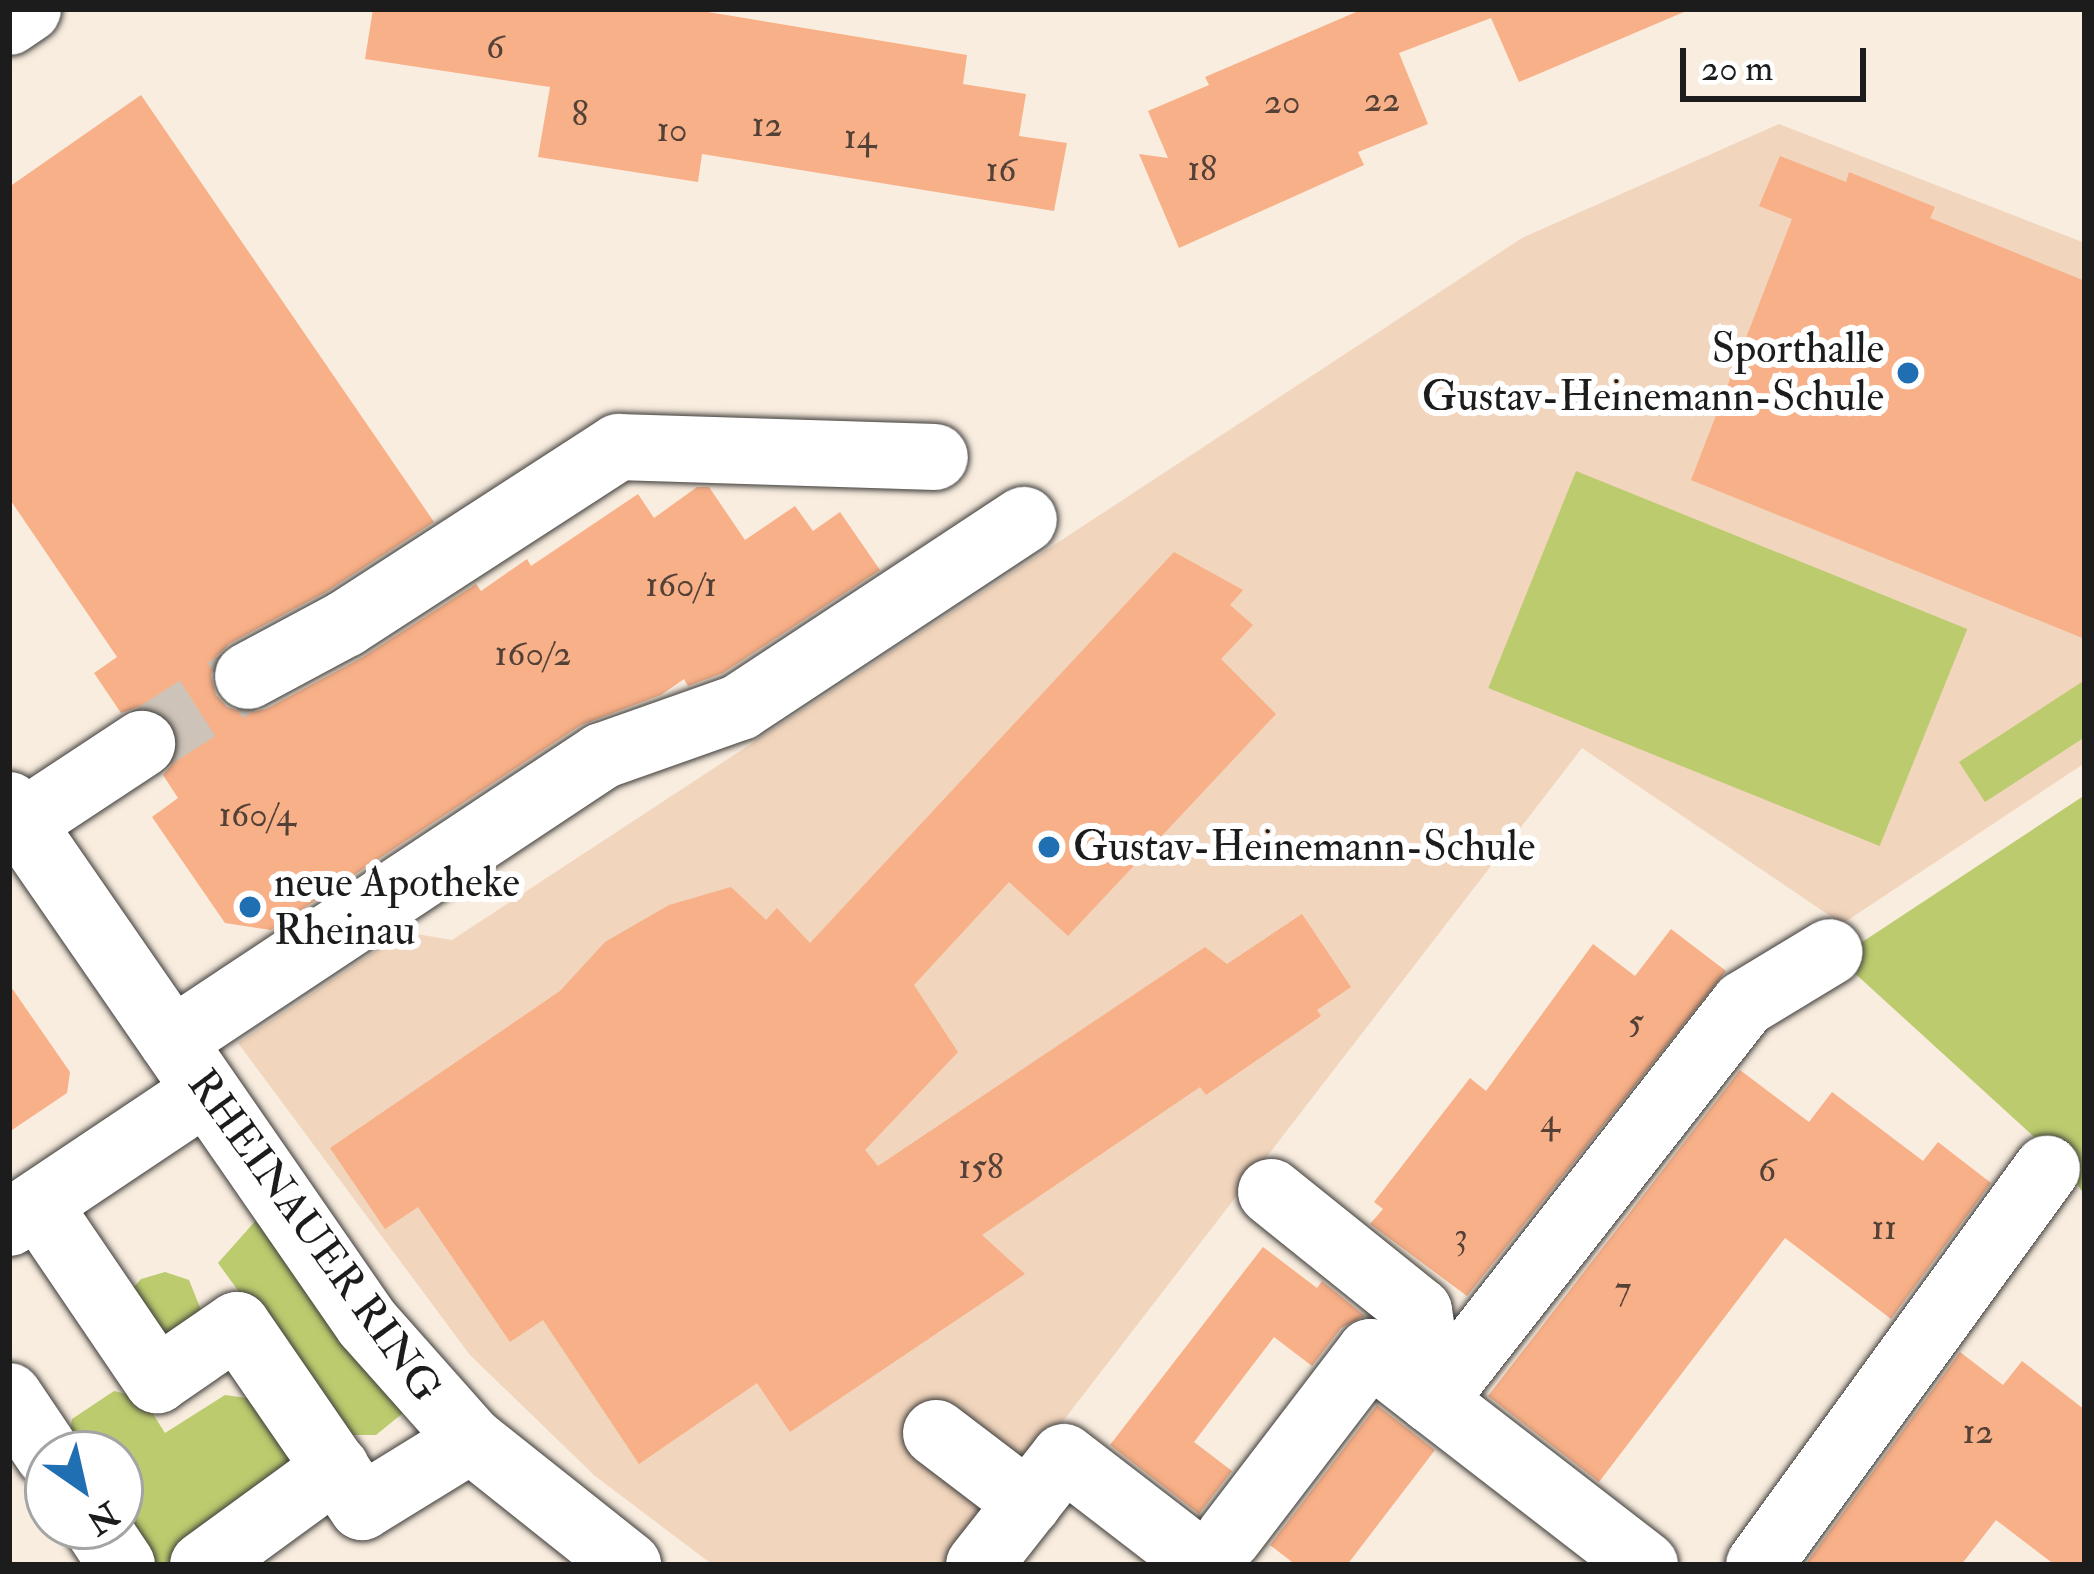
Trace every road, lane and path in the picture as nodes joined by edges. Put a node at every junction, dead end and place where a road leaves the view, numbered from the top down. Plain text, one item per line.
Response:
1 (28, 9) edge
2 (9, 22) edge
3 (935, 457) dead end
4 (1024, 520) dead end
5 (248, 676) tunnel mouth
6 (142, 744) tunnel mouth
7 (22, 844) edge
8 (1830, 952) dead end
9 (189, 1066) junction
10 (2047, 1169) dead end
11 (1271, 1192) dead end
12 (23, 1214) edge
13 (9, 1396) edge
14 (1433, 1401) junction
15 (32, 1430) edge
16 (936, 1433) dead end
17 (471, 1440) junction
18 (336, 1468) junction
19 (1046, 1480) junction
20 (1226, 1558) edge
21 (203, 1565) edge
22 (628, 1565) edge
23 (980, 1565) edge
24 (1645, 1565) edge
25 (1760, 1565) edge

1 - 2 street
3 - 5 street
4 - 9 street, RHEINAUER RING
6 - 7 street
7 - 9 street, RHEINAUER RING
8 - 14 street
9 - 12 street
9 - 17 street, RHEINAUER RING
10 - 25 street
11 - 14 street
12 - 18 street
13 - 15 street
14 - 20 street
14 - 24 street
16 - 19 street
17 - 18 street
17 - 22 street, RHEINAUER RING
18 - 21 street
19 - 20 street
19 - 23 street

